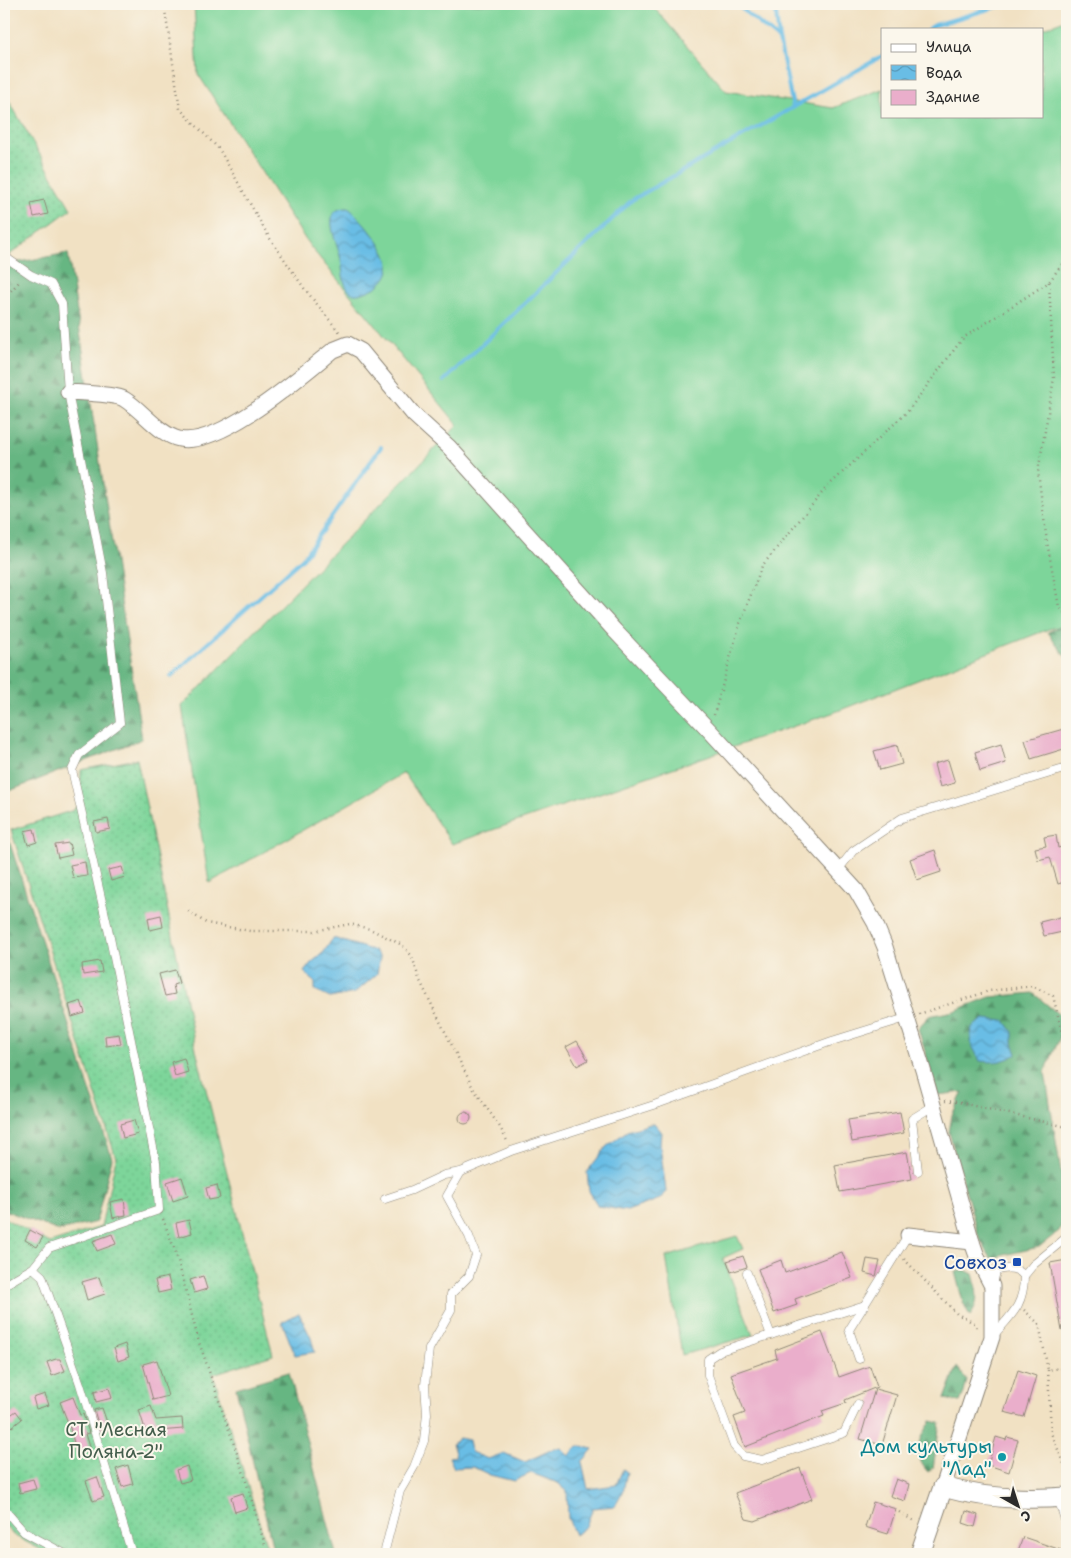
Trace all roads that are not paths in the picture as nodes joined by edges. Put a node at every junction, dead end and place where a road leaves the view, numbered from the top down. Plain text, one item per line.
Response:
1 (4, 250) edge
2 (6, 260) edge
3 (68, 392) junction
4 (1067, 768) edge
5 (838, 870) junction
6 (906, 1018) junction
7 (932, 1103) junction
8 (918, 1171) dead end
9 (462, 1172) junction
10 (385, 1199) dead end
11 (908, 1235) joint
12 (1067, 1237) edge
13 (972, 1242) junction
14 (34, 1268) junction
15 (747, 1273) dead end
16 (1024, 1276) junction
17 (4, 1285) edge
18 (992, 1286) junction
19 (865, 1305) junction
20 (771, 1335) junction
21 (990, 1342) junction
22 (859, 1359) dead end
23 (858, 1404) dead end
24 (943, 1487) junction
25 (1062, 1497) edge
26 (4, 1509) edge
27 (1067, 1526) edge
28 (65, 1554) edge
29 (132, 1554) edge
30 (384, 1554) edge
31 (920, 1554) edge

1 - 2 lane
2 - 3 lane
3 - 5 street
3 - 14 lane
4 - 5 lane
5 - 6 street
6 - 7 street
6 - 9 lane
7 - 8 lane
7 - 13 street
9 - 10 lane
9 - 30 lane
11 - 13 street
11 - 19 lane
12 - 16 lane
13 - 18 street
14 - 17 lane
14 - 29 lane
15 - 20 lane
16 - 18 lane
16 - 21 lane
18 - 21 street
19 - 20 lane
19 - 22 lane
20 - 23 lane
21 - 24 street
24 - 25 street
24 - 31 street
25 - 27 lane
26 - 28 lane

